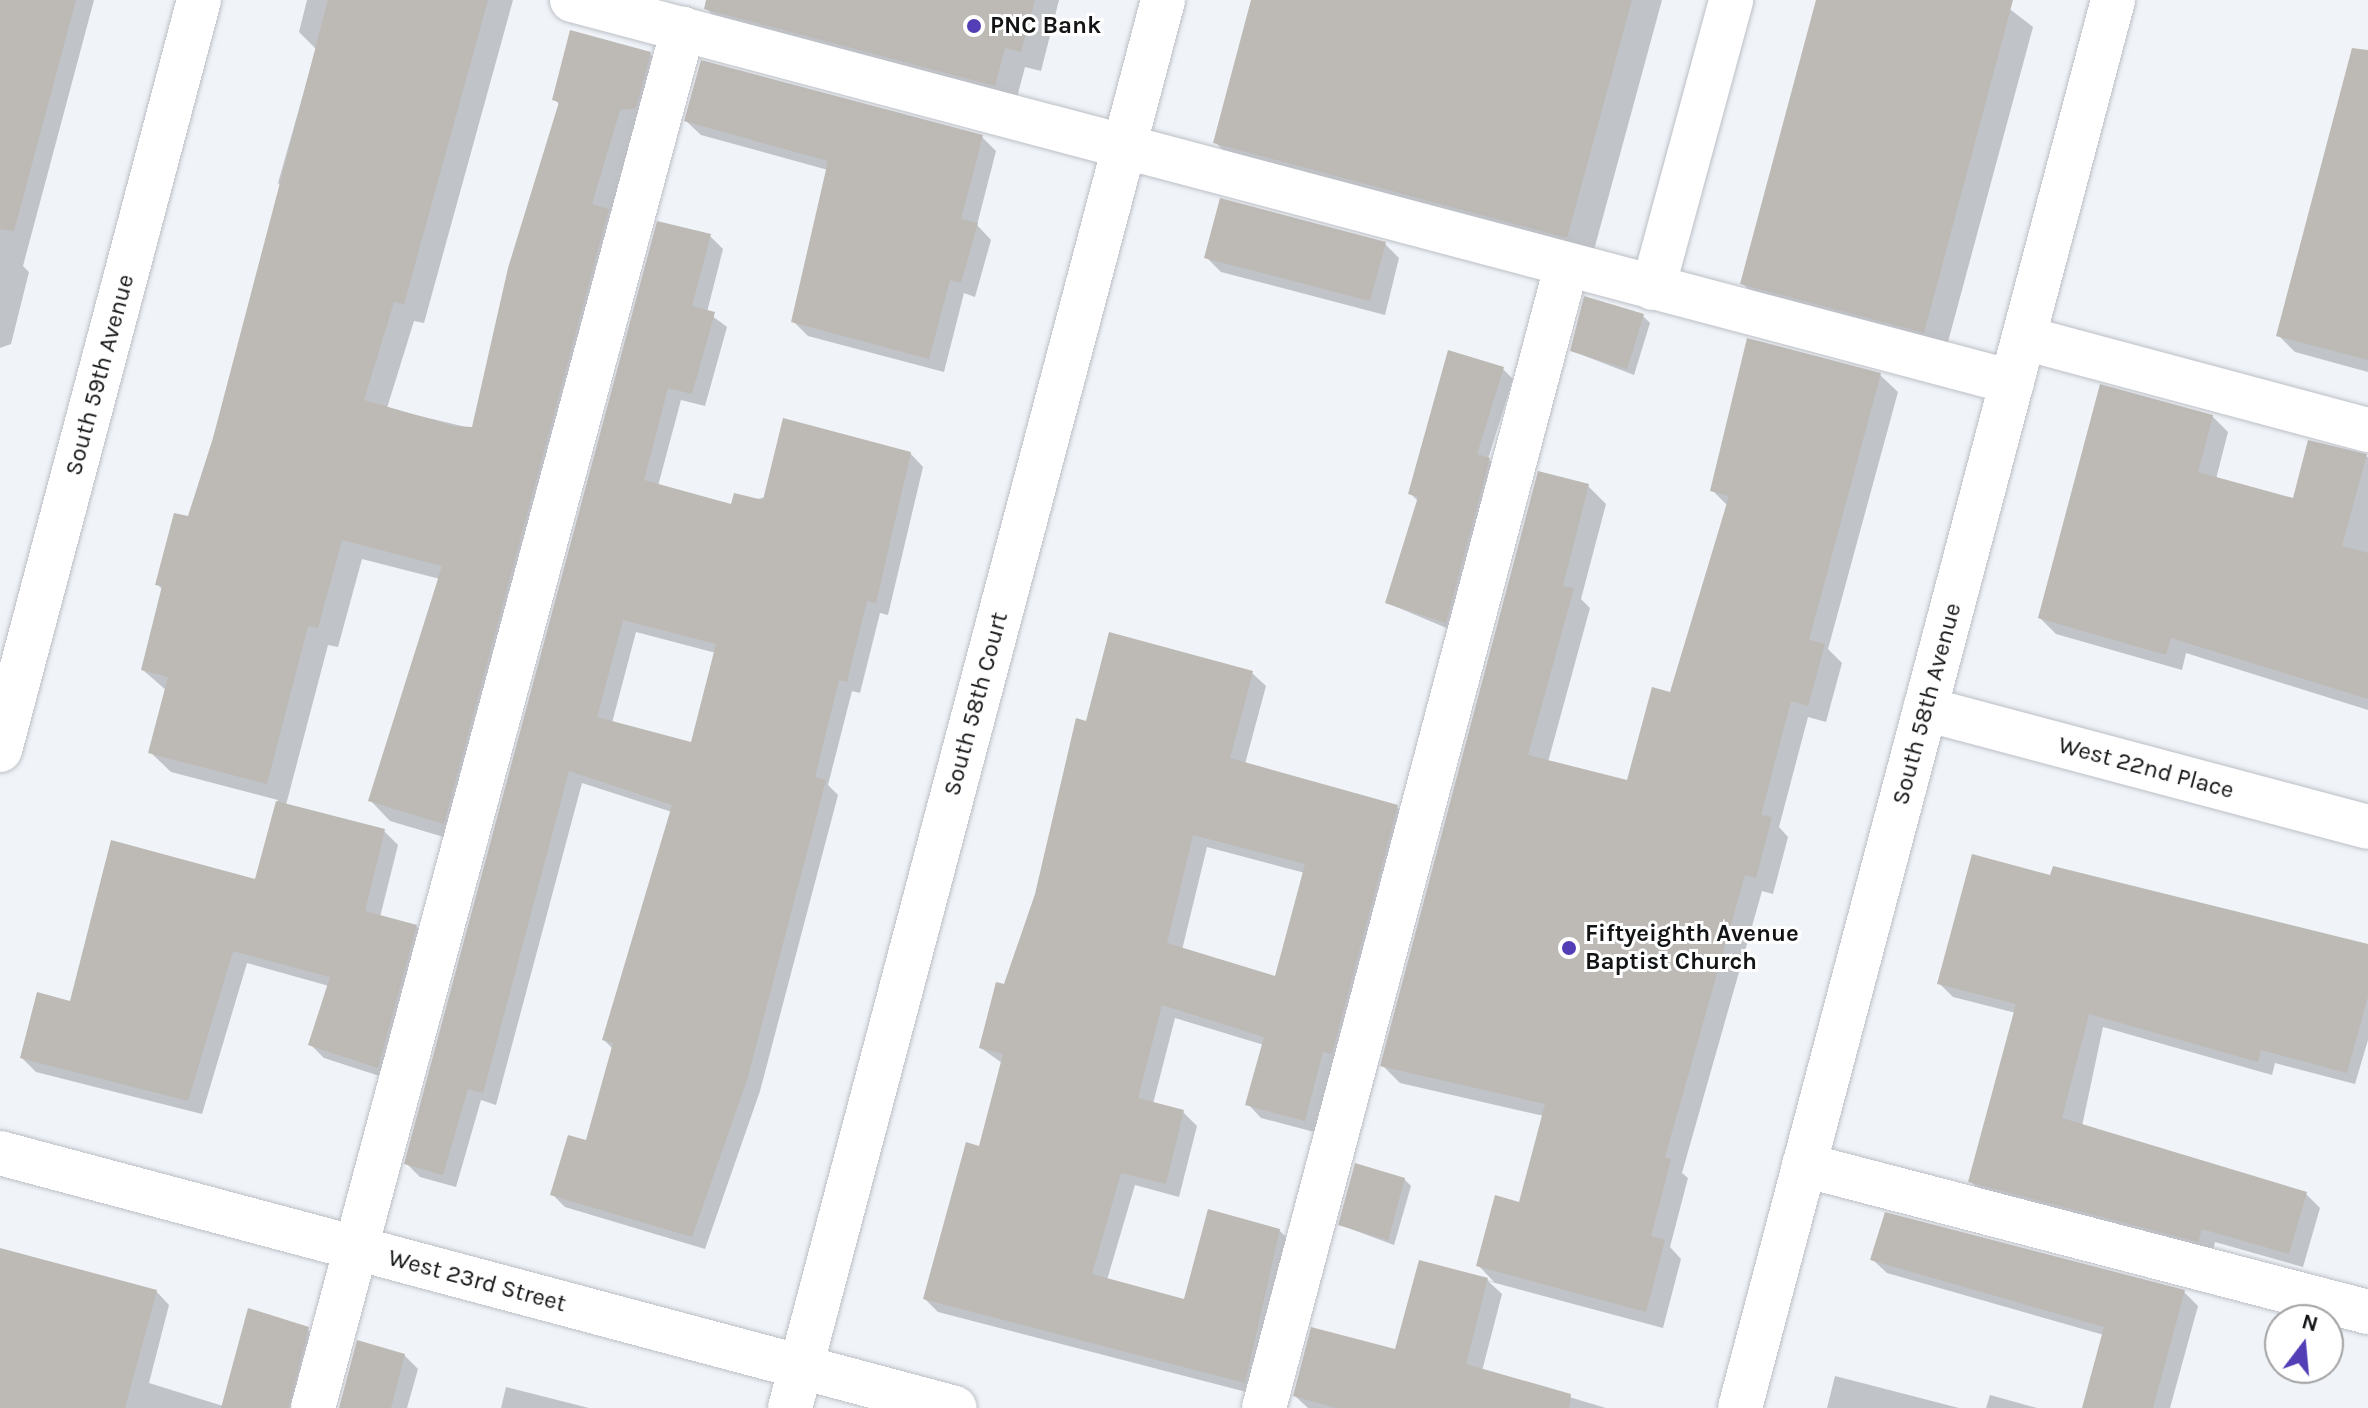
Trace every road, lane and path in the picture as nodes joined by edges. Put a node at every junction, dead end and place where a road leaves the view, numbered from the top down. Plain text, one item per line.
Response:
1 (199, 0) edge
2 (572, 0) edge
3 (1163, 0) edge
4 (1731, 0) edge
5 (2113, 0) edge
6 (683, 29) junction
7 (1124, 146) junction
8 (1567, 264) junction
9 (1653, 288) junction
10 (2024, 338) junction
11 (2012, 382) junction
12 (2368, 430) edge
13 (1925, 709) junction
14 (0, 750) edge
15 (2368, 827) edge
16 (0, 1153) edge
17 (1804, 1165) junction
18 (356, 1248) junction
19 (2368, 1312) edge
20 (801, 1367) junction
21 (313, 1408) edge
22 (790, 1408) edge
23 (955, 1408) edge
24 (1264, 1408) edge
25 (1740, 1408) edge

1 - 14 street, South 59th Avenue
2 - 6 street
3 - 7 street, South 58th Court
4 - 9 street
5 - 10 street, South 58th Avenue
6 - 7 street
6 - 18 street
7 - 8 street
7 - 20 street, South 58th Court
8 - 9 street
8 - 24 street
9 - 11 street
10 - 11 street, South 58th Avenue
10 - 12 street
11 - 13 street, South 58th Avenue
13 - 15 street, West 22nd Place
13 - 17 street, South 58th Avenue
16 - 18 street, West 23rd Street
17 - 19 street
17 - 25 street, South 58th Avenue
18 - 20 street, West 23rd Street
18 - 21 street
20 - 22 street, South 58th Court
20 - 23 street, West 23rd Street

